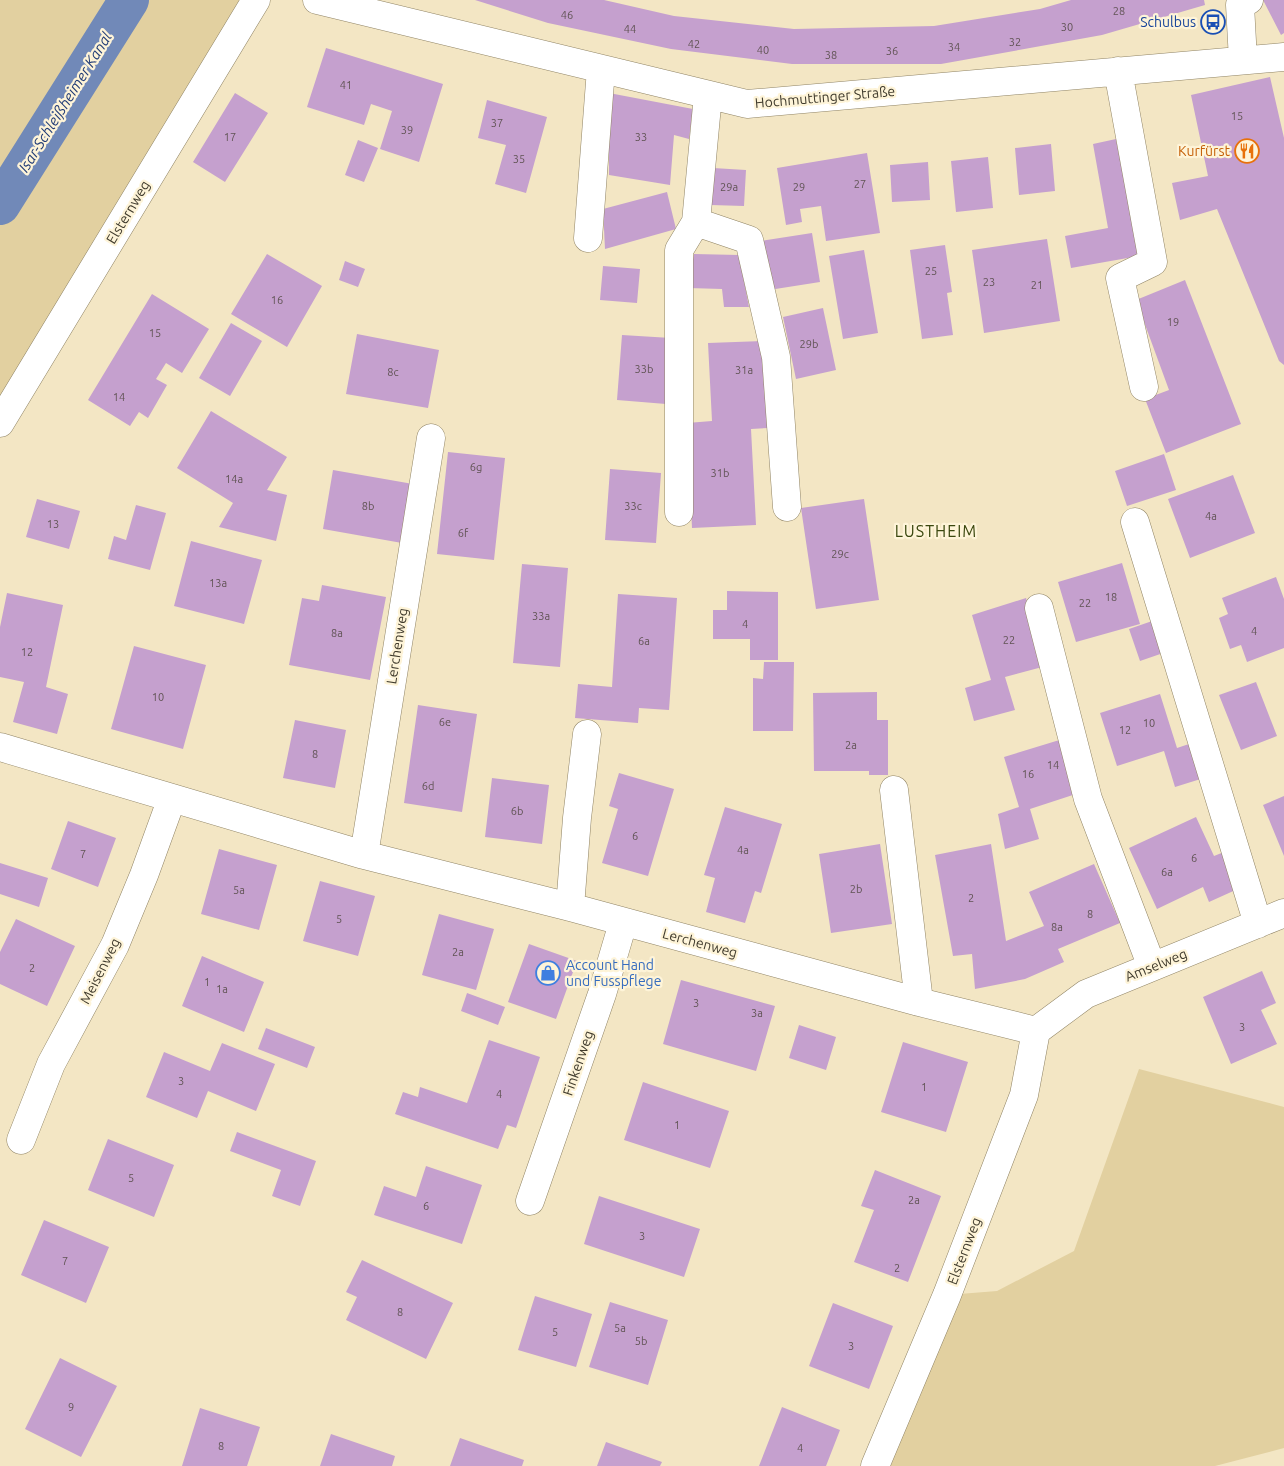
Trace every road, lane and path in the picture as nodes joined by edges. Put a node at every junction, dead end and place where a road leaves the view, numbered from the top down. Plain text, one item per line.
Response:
1 (256, 0) edge
2 (317, 0) edge
3 (1245, 2) edge
4 (1284, 56) edge
5 (1243, 60) junction
6 (600, 69) junction
7 (1118, 72) junction
8 (708, 95) junction
9 (696, 222) junction
10 (588, 238) dead end
11 (1144, 387) dead end
12 (0, 423) edge
13 (430, 438) dead end
14 (787, 508) dead end
15 (679, 512) dead end
16 (1135, 522) dead end
17 (1039, 608) dead end
18 (587, 734) dead end
19 (0, 747) edge
20 (894, 790) dead end
21 (172, 798) junction
22 (364, 855) junction
23 (570, 907) junction
24 (1284, 913) edge
25 (623, 923) junction
26 (1258, 924) junction
27 (1152, 967) junction
28 (919, 1002) junction
29 (1036, 1031) junction
30 (21, 1140) dead end
31 (530, 1202) dead end
32 (875, 1466) edge

1 - 12 street, Elsternweg
2 - 6 street, Hochmuttinger Straße
3 - 5 street
4 - 5 street, Hochmuttinger Straße
5 - 7 street, Hochmuttinger Straße
6 - 8 street, Hochmuttinger Straße
6 - 10 street
7 - 8 street, Hochmuttinger Straße
7 - 11 street
8 - 9 street
9 - 14 street
9 - 15 street
13 - 22 street, Lerchenweg
16 - 26 street
17 - 27 street
18 - 23 street
19 - 21 street, Lerchenweg
20 - 28 street
21 - 22 street, Lerchenweg
21 - 30 street, Meisenweg
22 - 23 street, Lerchenweg
23 - 25 street, Lerchenweg
24 - 26 street, Amselweg
25 - 28 street, Lerchenweg
25 - 31 street, Finkenweg
26 - 27 street, Amselweg
27 - 29 street, Amselweg
28 - 29 street, Lerchenweg
29 - 32 street, Elsternweg

